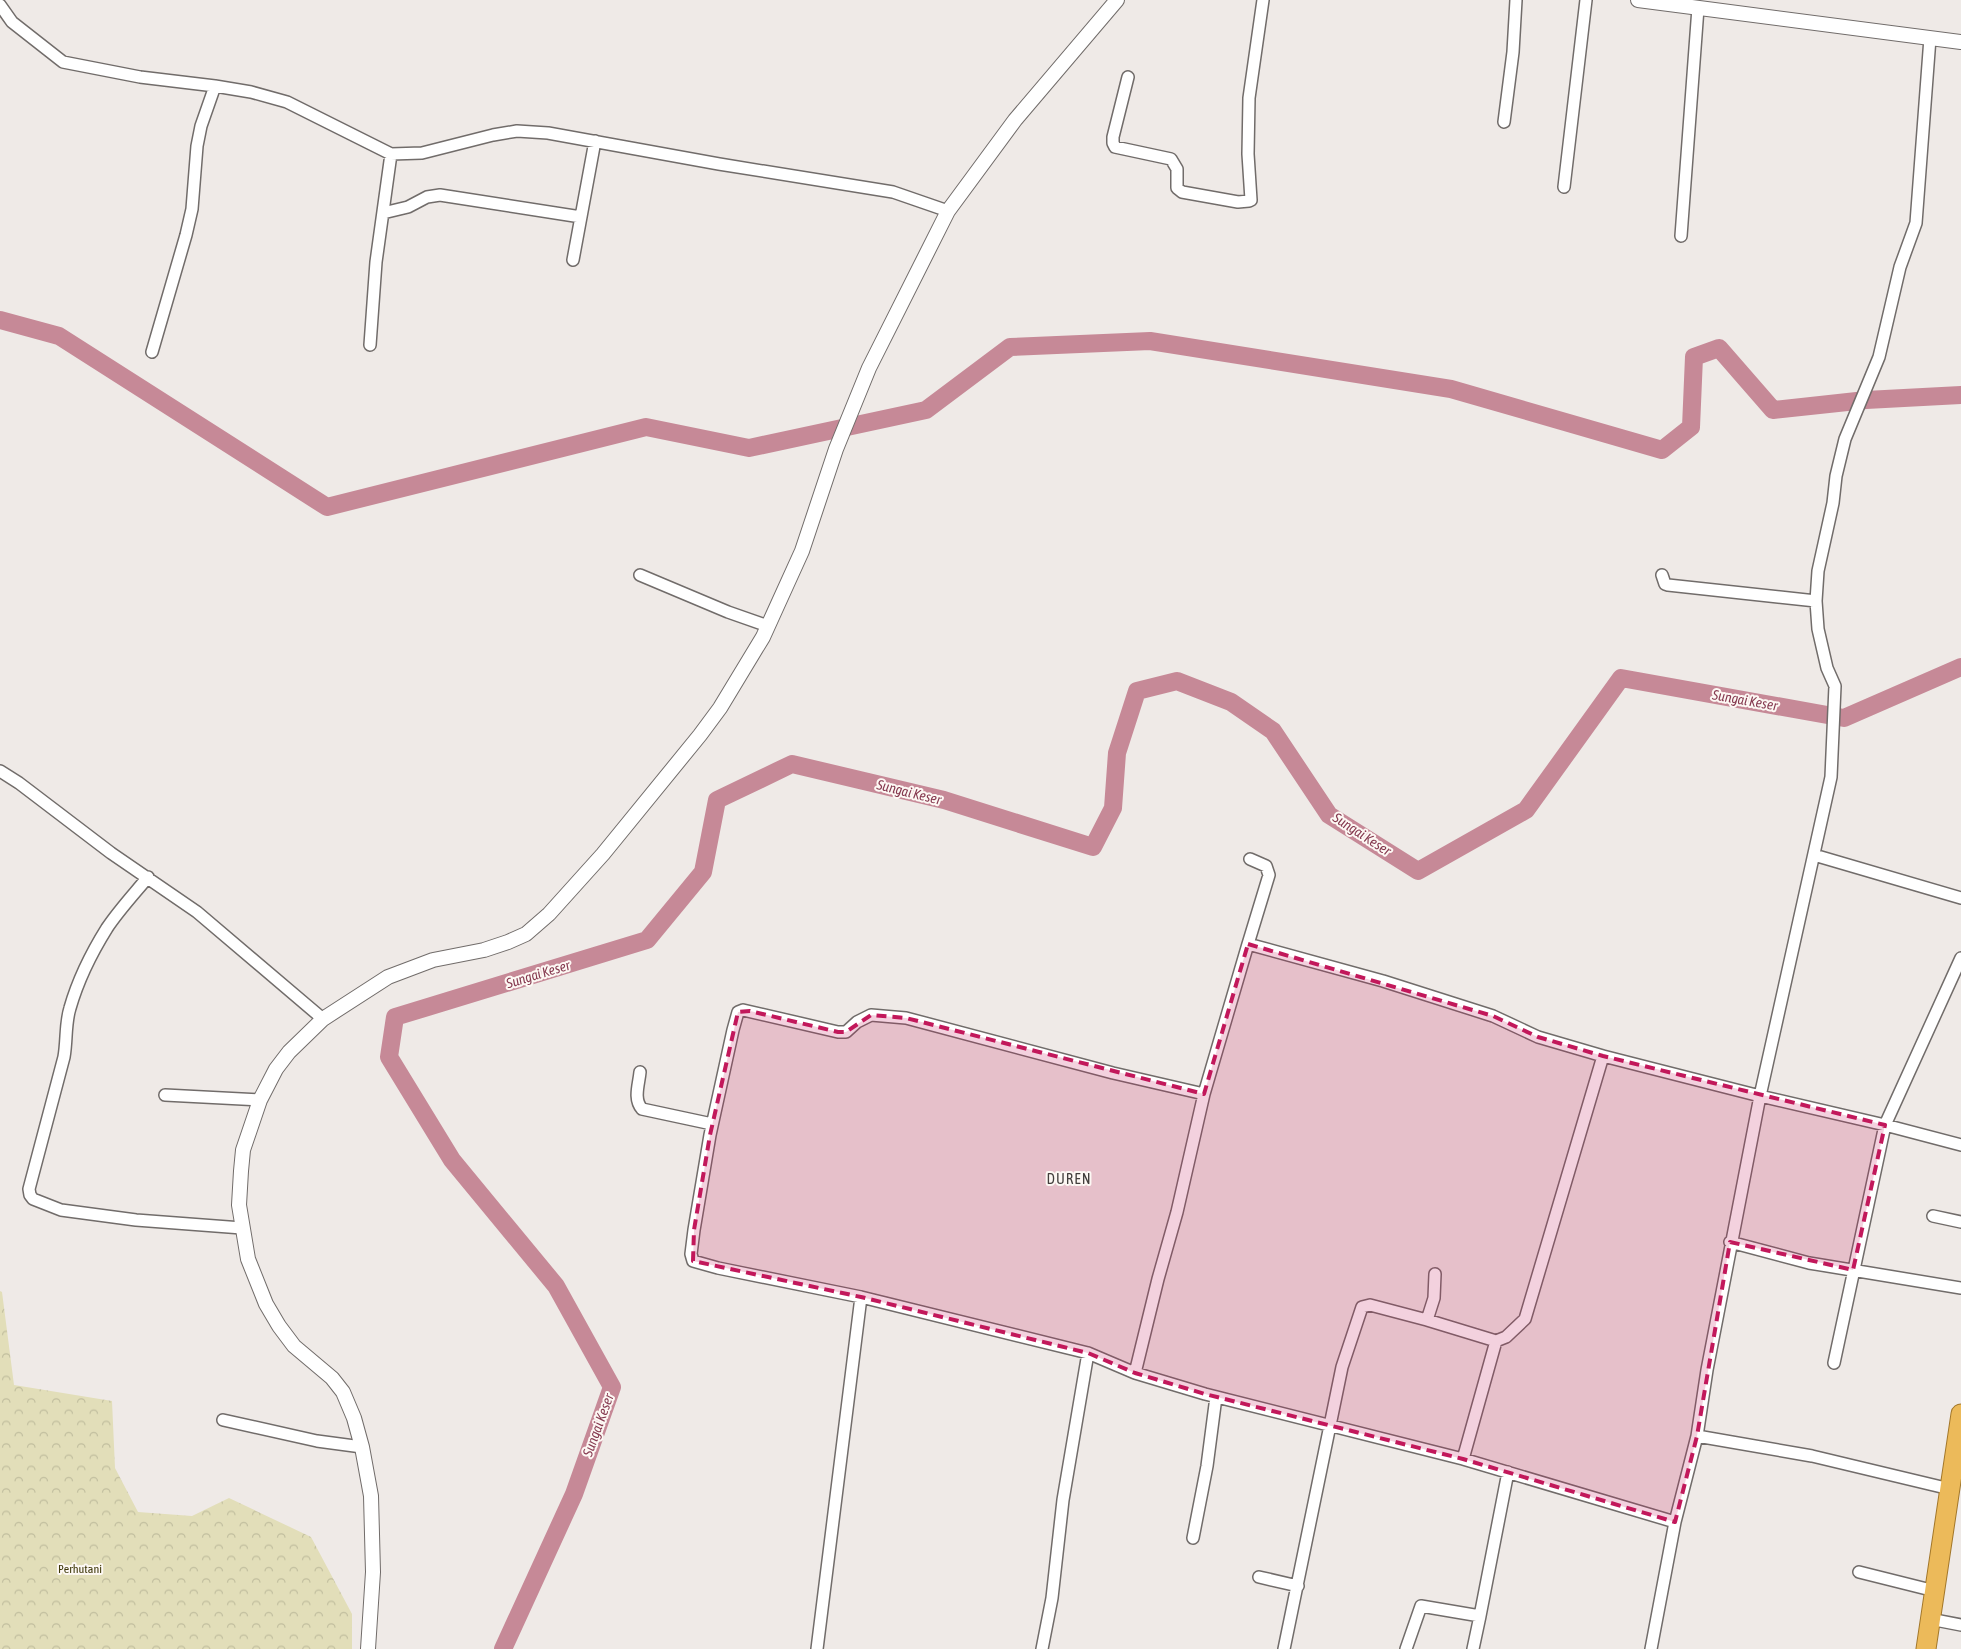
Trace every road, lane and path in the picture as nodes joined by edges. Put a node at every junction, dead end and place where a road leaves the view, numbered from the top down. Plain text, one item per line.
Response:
1 (1118, 0) edge
2 (1263, 0) edge
3 (1516, 0) edge
4 (1586, 0) edge
5 (1638, 0) edge
6 (0, 5) edge
7 (1698, 8) junction
8 (1930, 38) junction
9 (1961, 42) edge
10 (1128, 77) dead end
11 (215, 86) junction
12 (1504, 122) dead end
13 (595, 141) junction
14 (391, 154) junction
15 (1564, 187) dead end
16 (948, 211) junction
17 (383, 213) junction
18 (581, 217) junction
19 (1681, 236) dead end
20 (573, 260) dead end
21 (370, 345) dead end
22 (152, 352) dead end
23 (640, 575) dead end
24 (1662, 575) dead end
25 (1816, 600) junction
26 (768, 626) junction
27 (0, 771) edge
28 (1814, 856) junction
29 (1250, 859) dead end
30 (148, 878) junction
31 (1961, 898) edge
32 (1248, 944) junction
33 (1961, 958) edge
34 (323, 1019) junction
35 (1603, 1056) junction
36 (640, 1072) dead end
37 (1204, 1094) junction
38 (165, 1095) dead end
39 (1760, 1096) junction
40 (260, 1100) junction
41 (712, 1124) junction
42 (1885, 1125) junction
43 (1961, 1145) edge
44 (1933, 1216) dead end
45 (1961, 1222) edge
46 (242, 1228) junction
47 (1730, 1242) junction
48 (1853, 1270) junction
49 (1435, 1274) dead end
50 (1961, 1288) edge
51 (861, 1297) junction
52 (1427, 1320) junction
53 (1496, 1341) junction
54 (1088, 1354) junction
55 (1834, 1363) dead end
56 (1135, 1373) junction
57 (1216, 1397) junction
58 (1961, 1414) edge
59 (223, 1420) dead end
60 (1330, 1425) junction
61 (1697, 1436) junction
62 (362, 1447) junction
63 (1463, 1459) junction
64 (1508, 1472) junction
65 (1950, 1489) junction
66 (1675, 1522) junction
67 (1193, 1538) dead end
68 (1858, 1572) dead end
69 (1259, 1577) dead end
70 (1298, 1586) junction
71 (1934, 1591) junction
72 (1480, 1616) junction
73 (1930, 1619) junction
74 (1961, 1625) edge
75 (368, 1649) edge
76 (817, 1649) edge
77 (1042, 1649) edge
78 (1284, 1649) edge
79 (1406, 1649) edge
80 (1473, 1649) edge
81 (1651, 1649) edge
82 (1926, 1649) edge

1 - 16 street
2 - 10 street
3 - 12 street
4 - 15 street
5 - 7 street
6 - 11 street
7 - 8 street
7 - 19 street
8 - 9 street
8 - 25 street
11 - 14 street
11 - 22 street
13 - 14 street
13 - 16 street
13 - 18 street
14 - 17 street
16 - 26 street
17 - 18 street
17 - 21 street
18 - 20 street
23 - 26 street
24 - 25 street
25 - 28 street
26 - 34 street
27 - 30 street
28 - 31 street
28 - 39 street
29 - 32 street
30 - 34 street
30 - 46 street
32 - 35 street
32 - 37 street
33 - 42 street
34 - 40 street
35 - 39 street
35 - 53 street
36 - 41 street
37 - 41 street
37 - 56 street
38 - 40 street
39 - 42 street
39 - 47 street
40 - 46 street
41 - 51 street
42 - 43 street
42 - 48 street
44 - 45 street
46 - 62 street
47 - 48 street
47 - 61 street
48 - 50 street
48 - 55 street
49 - 52 street
51 - 54 street
51 - 76 street
52 - 53 street
52 - 60 street
53 - 63 street
54 - 56 street
54 - 77 street
56 - 57 street
57 - 60 street
57 - 67 street
58 - 65 highway
59 - 62 street
60 - 63 street
60 - 70 street
61 - 65 street
61 - 66 street
62 - 75 street
63 - 64 street
64 - 66 street
64 - 72 street
65 - 71 highway
66 - 81 street
68 - 71 street
69 - 70 street
70 - 78 street
71 - 73 highway
72 - 79 street
72 - 80 street
73 - 74 street
73 - 82 highway

